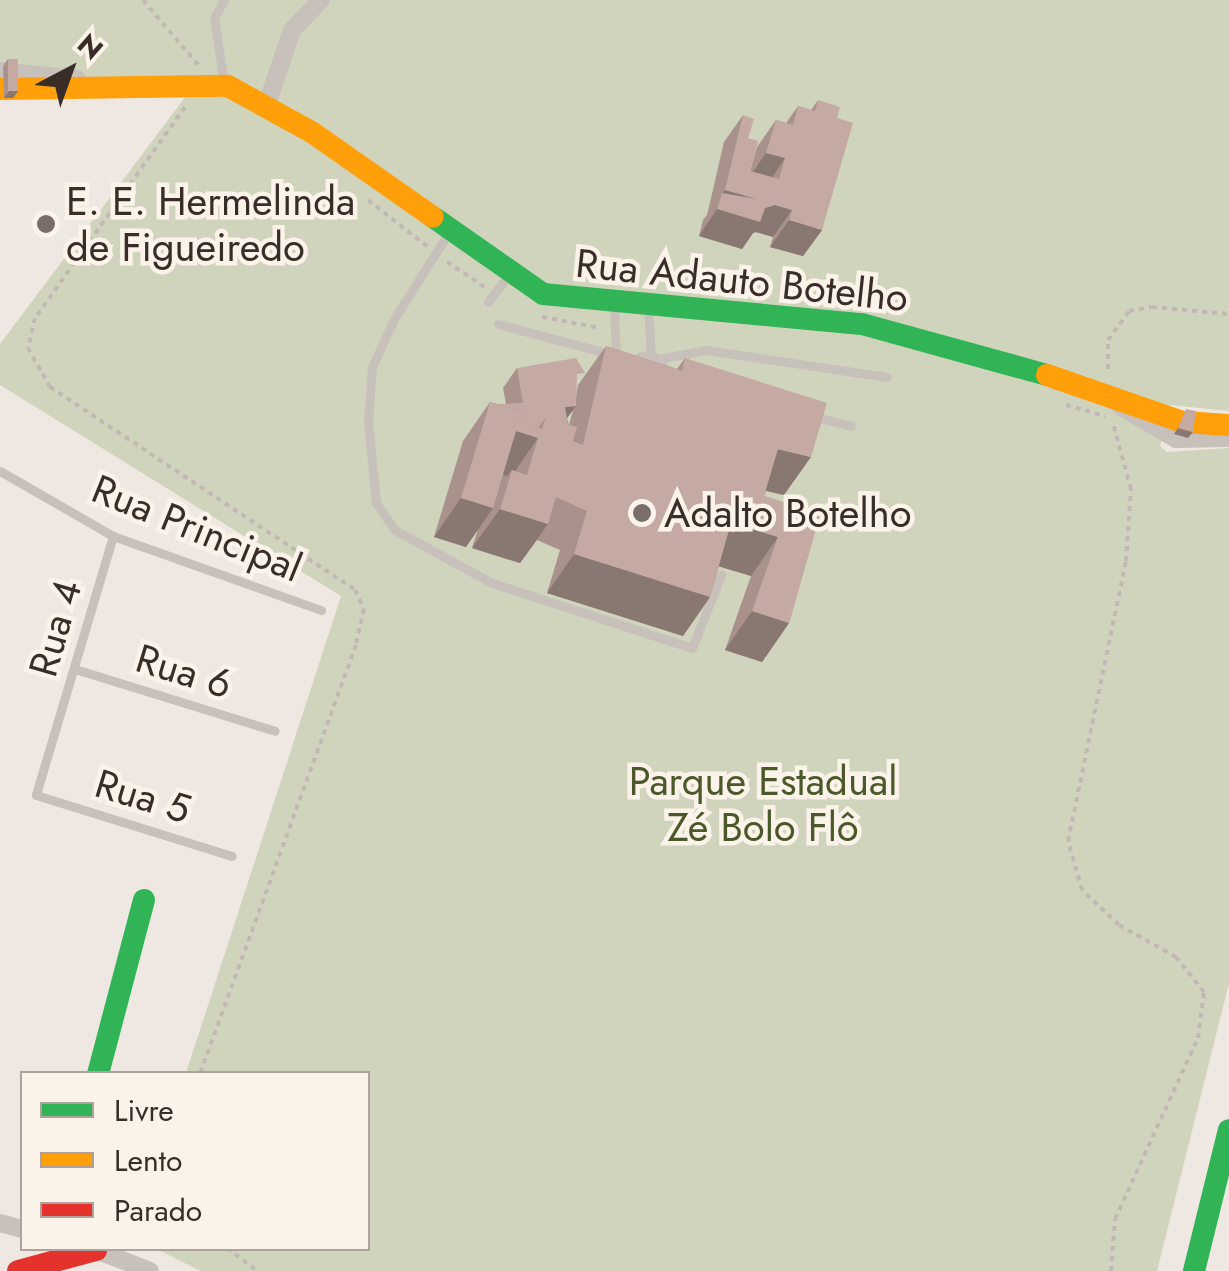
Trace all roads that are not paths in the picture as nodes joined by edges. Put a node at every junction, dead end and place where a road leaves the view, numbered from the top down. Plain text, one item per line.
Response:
1 (224, 0) edge
2 (321, 0) edge
3 (0, 71) edge
4 (122, 85) junction
5 (224, 86) junction
6 (0, 89) edge
7 (267, 104) junction
8 (451, 230) junction
9 (508, 274) junction
10 (488, 302) dead end
11 (614, 304) junction
12 (648, 306) junction
13 (498, 324) dead end
14 (616, 356) junction
15 (655, 357) junction
16 (632, 364) junction
17 (886, 378) dead end
18 (664, 379) junction
19 (682, 383) edge
20 (1107, 396) junction
21 (804, 414) edge
22 (1229, 424) edge
23 (850, 426) dead end
24 (1229, 438) edge
25 (0, 472) edge
26 (113, 536) junction
27 (721, 575) edge
28 (320, 610) dead end
29 (76, 668) junction
30 (275, 731) dead end
31 (36, 795) joint
32 (232, 856) dead end
33 (144, 900) dead end
34 (99, 1071) edge
35 (1229, 1130) edge
36 (86, 1251) edge
37 (98, 1251) edge
38 (18, 1271) edge
39 (150, 1271) edge
40 (1194, 1271) edge

1 - 5 lane
2 - 7 street
3 - 4 street
4 - 5 street, Rua Adauto Botelho
4 - 6 street, Rua Adauto Botelho
5 - 7 street, Rua Adauto Botelho
7 - 8 street, Rua Adauto Botelho
8 - 9 street, Rua Adauto Botelho
8 - 27 lane
9 - 10 lane
9 - 11 street, Rua Adauto Botelho
11 - 12 street, Rua Adauto Botelho
11 - 14 lane
12 - 15 lane
12 - 20 street, Rua Adauto Botelho
13 - 14 lane
14 - 16 lane
15 - 16 lane
15 - 17 lane
15 - 18 lane
16 - 18 lane
18 - 19 lane
20 - 22 street, Rua Adauto Botelho
20 - 24 street, Rua Adauto Botelho
21 - 23 lane
25 - 26 lane, Rua Principal
26 - 28 lane, Rua Principal
26 - 29 lane, Rua 4
29 - 30 lane, Rua 6
29 - 31 lane, Rua 4
31 - 32 lane, Rua 5
33 - 34 street
35 - 40 street
36 - 38 street
37 - 39 street

